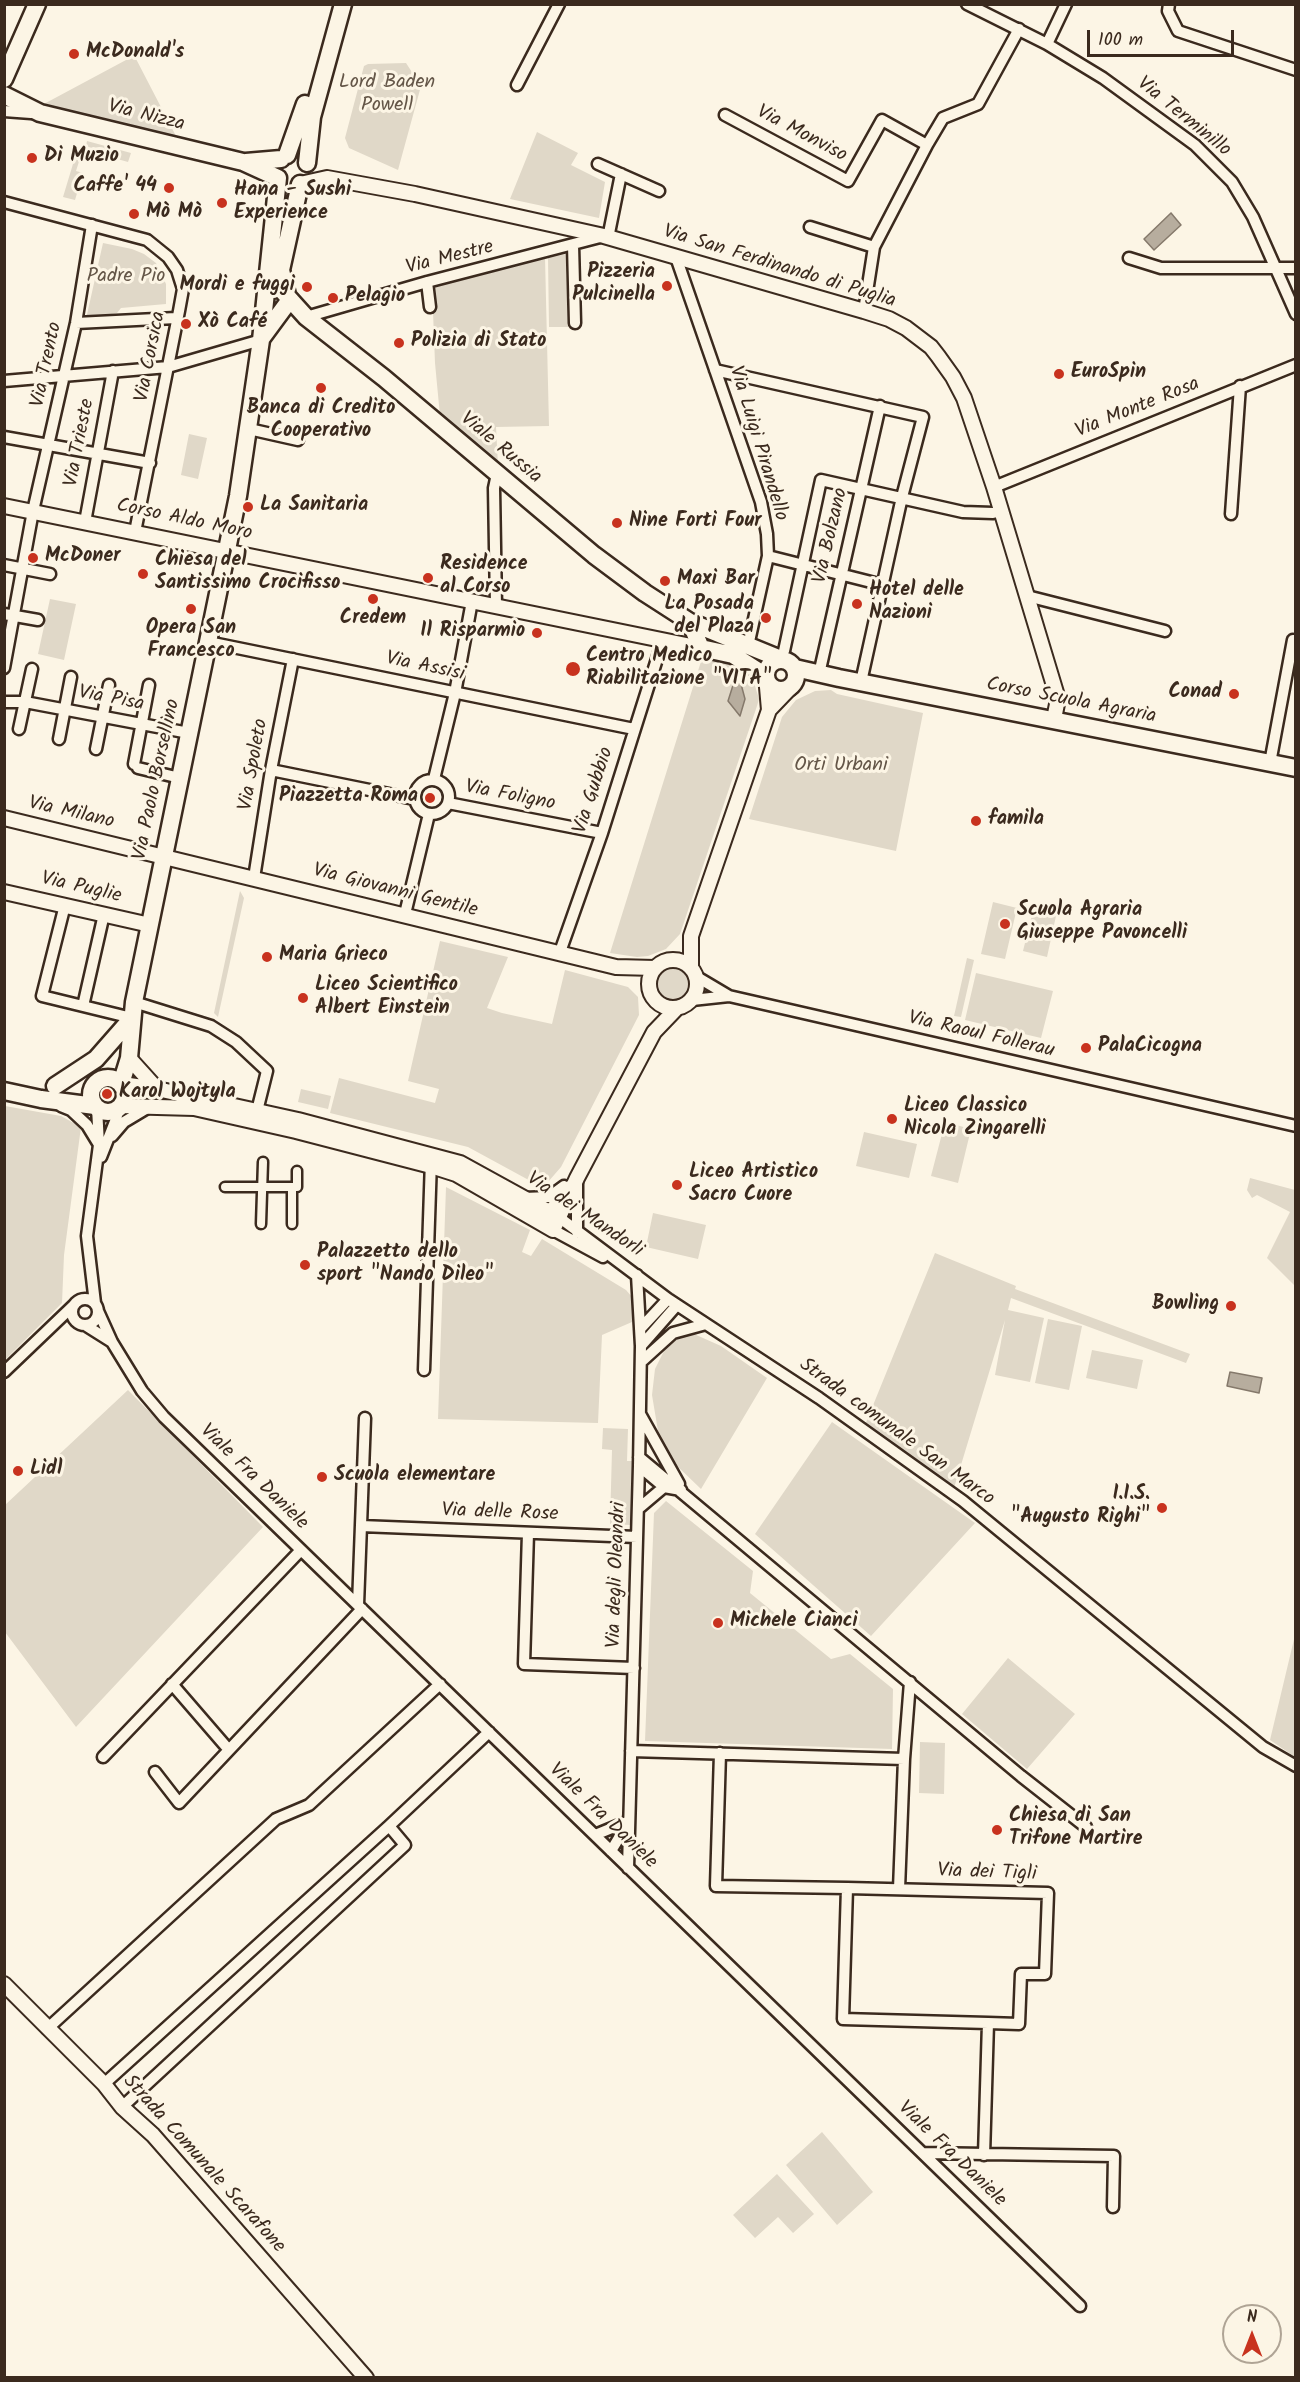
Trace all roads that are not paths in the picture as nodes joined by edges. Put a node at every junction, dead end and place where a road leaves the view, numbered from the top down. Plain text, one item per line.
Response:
1 (37, 4) edge
2 (332, 4) edge
3 (344, 4) edge
4 (559, 4) edge
5 (967, 4) edge
6 (1066, 4) edge
7 (1169, 4) edge
8 (1019, 29) junction
9 (1047, 44) junction
10 (1296, 70) edge
11 (4, 80) edge
12 (518, 85) dead end
13 (4, 95) edge
14 (4, 111) edge
15 (40, 113) junction
16 (725, 115) dead end
17 (927, 145) junction
18 (284, 157) junction
19 (243, 162) junction
20 (307, 163) junction
21 (598, 164) dead end
22 (621, 174) junction
23 (278, 178) junction
24 (327, 178) junction
25 (300, 184) junction
26 (659, 191) dead end
27 (4, 202) edge
28 (92, 225) junction
29 (810, 227) dead end
30 (606, 237) junction
31 (573, 245) junction
32 (874, 247) junction
33 (676, 257) junction
34 (1130, 258) dead end
35 (1277, 268) junction
36 (1296, 268) edge
37 (268, 275) junction
38 (427, 282) junction
39 (289, 301) junction
40 (430, 307) dead end
41 (864, 311) junction
42 (1296, 314) edge
43 (306, 317) junction
44 (176, 318) junction
45 (76, 323) junction
46 (574, 323) dead end
47 (261, 340) junction
48 (1296, 365) edge
49 (168, 367) junction
50 (715, 370) junction
51 (113, 371) junction
52 (64, 377) junction
53 (4, 381) edge
54 (1240, 386) junction
55 (880, 406) junction
56 (249, 429) junction
57 (4, 437) edge
58 (298, 440) dead end
59 (48, 446) junction
60 (98, 455) junction
61 (150, 463) junction
62 (497, 474) junction
63 (994, 487) junction
64 (861, 489) junction
65 (902, 497) junction
66 (4, 506) edge
67 (1001, 511) junction
68 (33, 512) junction
69 (1231, 514) dead end
70 (85, 522) junction
71 (135, 532) junction
72 (227, 551) junction
73 (768, 556) junction
74 (4, 565) edge
75 (802, 565) junction
76 (23, 568) junction
77 (50, 574) dead end
78 (842, 575) junction
79 (883, 585) junction
80 (1027, 596) junction
81 (472, 601) junction
82 (496, 606) junction
83 (9, 615) edge
84 (38, 620) dead end
85 (690, 622) junction
86 (1165, 631) dead end
87 (663, 640) junction
88 (1293, 640) dead end
89 (208, 642) junction
90 (748, 646) junction
91 (701, 648) junction
92 (293, 659) junction
93 (787, 660) junction
94 (4, 668) edge
95 (32, 669) dead end
96 (819, 674) junction
97 (766, 676) junction
98 (71, 677) dead end
99 (839, 678) junction
100 (861, 682) junction
101 (109, 685) dead end
102 (149, 685) dead end
103 (793, 685) junction
104 (455, 693) junction
105 (4, 702) edge
106 (25, 702) junction
107 (65, 710) junction
108 (769, 710) junction
109 (103, 717) junction
110 (1054, 719) junction
111 (142, 724) junction
112 (19, 729) dead end
113 (634, 729) junction
114 (189, 733) junction
115 (59, 739) dead end
116 (96, 749) dead end
117 (1270, 763) junction
118 (1296, 768) edge
119 (271, 770) junction
120 (180, 778) junction
121 (434, 779) junction
122 (414, 799) junction
123 (448, 803) junction
124 (429, 814) junction
125 (4, 818) edge
126 (602, 832) junction
127 (164, 856) junction
128 (254, 878) junction
129 (4, 892) edge
130 (64, 905) junction
131 (104, 914) junction
132 (405, 914) junction
133 (150, 925) junction
134 (691, 936) junction
135 (560, 952) junction
136 (670, 960) junction
137 (616, 967) junction
138 (655, 968) junction
139 (694, 972) junction
140 (649, 985) junction
141 (729, 996) junction
142 (692, 1000) junction
143 (655, 1001) junction
144 (83, 1006) junction
145 (677, 1008) junction
146 (133, 1010) junction
147 (654, 1032) junction
148 (129, 1058) junction
149 (99, 1081) junction
150 (121, 1084) junction
151 (55, 1086) junction
152 (157, 1089) junction
153 (8, 1091) edge
154 (41, 1099) junction
155 (96, 1106) junction
156 (120, 1107) junction
157 (149, 1107) junction
158 (257, 1111) junction
159 (1296, 1126) edge
160 (103, 1143) junction
161 (431, 1161) junction
162 (263, 1162) dead end
163 (297, 1171) dead end
164 (577, 1178) junction
165 (225, 1187) dead end
166 (262, 1187) junction
167 (292, 1187) junction
168 (524, 1198) junction
169 (550, 1221) junction
170 (261, 1224) dead end
171 (291, 1224) dead end
172 (577, 1232) junction
173 (90, 1272) junction
174 (638, 1275) junction
175 (668, 1299) junction
176 (77, 1302) junction
177 (677, 1305) junction
178 (97, 1307) junction
179 (706, 1324) junction
180 (83, 1325) junction
181 (50, 1329) junction
182 (640, 1329) junction
183 (112, 1342) junction
184 (641, 1346) junction
185 (640, 1362) junction
186 (424, 1370) dead end
187 (4, 1372) edge
188 (640, 1413) junction
189 (365, 1418) dead end
190 (639, 1461) junction
191 (664, 1487) junction
192 (682, 1490) junction
193 (638, 1509) junction
194 (361, 1526) junction
195 (528, 1533) junction
196 (637, 1537) junction
197 (301, 1550) junction
198 (358, 1587) junction
199 (341, 1589) junction
200 (357, 1604) junction
201 (634, 1668) junction
202 (910, 1682) junction
203 (440, 1683) junction
204 (172, 1684) junction
205 (489, 1732) junction
206 (229, 1750) junction
207 (631, 1751) junction
208 (720, 1753) junction
209 (103, 1757) dead end
210 (904, 1759) junction
211 (1296, 1766) edge
212 (155, 1772) dead end
213 (629, 1821) junction
214 (389, 1826) junction
215 (1086, 1827) dead end
216 (595, 1835) junction
217 (611, 1851) junction
218 (628, 1868) junction
219 (847, 1888) junction
220 (899, 1889) junction
221 (4, 1984) edge
222 (988, 2023) junction
223 (47, 2028) junction
224 (104, 2084) junction
225 (122, 2107) junction
226 (923, 2153) junction
227 (984, 2155) junction
228 (1113, 2207) dead end
229 (1080, 2306) dead end
230 (366, 2378) edge

1 - 11 main road
2 - 18 main road
3 - 20 main road
4 - 12 street
5 - 8 street, Via Terminillo
6 - 9 street
7 - 10 street
8 - 9 street, Via Terminillo
8 - 17 street
9 - 35 street, Via Terminillo
13 - 15 main road, Via Nizza
14 - 15 street, Via Nizza
15 - 19 main road, Via Nizza
16 - 17 street, Via Monviso
17 - 32 street
18 - 19 main road, Via Nizza
18 - 20 main road
18 - 23 main road
19 - 23 main road, Via Nizza
20 - 24 street, Via San Ferdinando di Puglia
20 - 25 main road
21 - 22 street
22 - 26 street
22 - 30 street
23 - 25 main road
23 - 37 main road, Via Paolo Borsellino
24 - 25 street, Via San Ferdinando di Puglia
24 - 30 street, Via San Ferdinando di Puglia
25 - 39 main road
27 - 28 street, Via Corsica
28 - 44 street, Via Corsica
28 - 45 street, Via Trento
29 - 32 street
30 - 31 street, Via Mestre
30 - 33 street, Via San Ferdinando di Puglia
31 - 38 street, Via Mestre
31 - 46 street
32 - 41 street
33 - 41 street, Via San Ferdinando di Puglia
33 - 50 street, Via Luigi Pirandello
34 - 35 street
35 - 36 street
35 - 42 street, Via Terminillo
37 - 39 main road, Viale Russia
37 - 47 main road, Via Paolo Borsellino
38 - 40 street
38 - 43 street, Via Mestre
39 - 43 main road, Viale Russia
39 - 47 main road
41 - 63 street, Via San Ferdinando di Puglia
43 - 62 main road, Viale Russia
44 - 45 street
44 - 49 street, Via Corsica
45 - 52 street, Via Trento
47 - 49 street
47 - 56 main road, Via Paolo Borsellino
48 - 54 street, Via Monte Rosa
49 - 51 street
49 - 61 street, Via Corsica
50 - 55 street
50 - 73 street, Via Luigi Pirandello
51 - 52 street
51 - 60 street, Via Trieste
52 - 53 street
52 - 59 street, Via Trento
54 - 63 street, Via Monte Rosa
54 - 69 street
55 - 64 street, Via Bolzano
55 - 65 street
56 - 58 street
56 - 72 main road, Via Paolo Borsellino
57 - 59 street
59 - 60 street
59 - 68 street, Via Trento
60 - 61 street
60 - 70 street, Via Trieste
61 - 71 street, Via Corsica
62 - 82 street
62 - 85 main road, Viale Russia
63 - 67 street, Via San Ferdinando di Puglia
64 - 65 street
64 - 75 street
64 - 78 street, Via Bolzano
65 - 67 street
65 - 79 street
66 - 68 street, Corso Aldo Moro
67 - 80 street, Via San Ferdinando di Puglia
68 - 70 street, Corso Aldo Moro
68 - 76 street, Via Trento
70 - 71 street, Corso Aldo Moro
71 - 72 street, Corso Aldo Moro
72 - 81 street, Corso Aldo Moro
72 - 89 main road, Via Paolo Borsellino
73 - 75 street
73 - 90 street, Via Luigi Pirandello
74 - 76 street
75 - 78 street
75 - 93 street
76 - 77 street
76 - 83 street, Via Trento
78 - 79 street
78 - 96 street, Via Bolzano
79 - 100 street
80 - 86 street
80 - 110 street, Via San Ferdinando di Puglia
81 - 82 street, Corso Aldo Moro
81 - 104 street
82 - 87 street, Corso Aldo Moro
83 - 84 street
83 - 94 street, Via Trento
85 - 90 main road, Viale Russia
85 - 91 main road
87 - 91 street, Corso Aldo Moro
87 - 113 street, Via Gubbio
88 - 117 street
89 - 92 street, Via Assisi
89 - 114 main road, Via Paolo Borsellino
90 - 93 main road, Viale Russia
91 - 97 main road, Corso Aldo Moro
92 - 104 street, Via Assisi
92 - 119 street, Via Spoleto
93 - 96 main road, Corso Scuola Agraria
93 - 97 main road
93 - 103 main road
95 - 106 street
96 - 99 main road, Corso Scuola Agraria
97 - 103 main road
97 - 108 street
98 - 107 street
99 - 100 main road, Corso Scuola Agraria
99 - 103 main road, Corso Scuola Agraria
100 - 110 main road, Corso Scuola Agraria
101 - 109 street
102 - 111 street
103 - 108 street
104 - 113 street, Via Assisi
104 - 121 street
105 - 106 street, Via Pisa
106 - 107 street, Via Pisa
106 - 112 street
107 - 109 street, Via Pisa
107 - 115 street
108 - 134 street
109 - 111 street, Via Pisa
109 - 116 street
110 - 117 main road, Corso Scuola Agraria
111 - 114 street, Via Pisa
111 - 120 street
113 - 126 street, Via Gubbio
114 - 120 main road, Via Paolo Borsellino
117 - 118 main road, Corso Scuola Agraria
119 - 122 street
119 - 128 street, Via Spoleto
120 - 127 main road, Via Paolo Borsellino
121 - 122 street
121 - 123 street
122 - 124 street
123 - 124 street
123 - 126 street, Via Foligno
124 - 132 street
125 - 127 street, Via Milano
126 - 135 street, Via Gubbio
127 - 128 street, Via Giovanni Gentile
127 - 133 main road, Via Paolo Borsellino
128 - 132 street, Via Giovanni Gentile
129 - 130 street, Via Puglie
130 - 131 street, Via Puglie
130 - 144 street
131 - 133 street, Via Puglie
131 - 144 street
132 - 135 street, Via Giovanni Gentile
133 - 146 main road, Via Paolo Borsellino
134 - 136 street
134 - 139 street
135 - 137 street, Via Giovanni Gentile
136 - 138 street
136 - 139 street
137 - 138 street, Via Giovanni Gentile
137 - 140 street, Via Giovanni Gentile
138 - 140 street
139 - 141 street, Via Raoul Follerau
139 - 142 street
140 - 143 street
141 - 142 street, Via Raoul Follerau
141 - 159 street, Via Raoul Follerau
142 - 145 street
143 - 145 street
143 - 147 street
144 - 146 street
145 - 147 street
146 - 148 main road
146 - 149 main road
146 - 151 main road
146 - 158 street
147 - 164 street
148 - 150 main road
148 - 152 street
149 - 150 main road
149 - 151 main road
149 - 155 main road
150 - 152 street, Via dei Mandorli
150 - 156 main road
151 - 153 main road
152 - 158 street, Via dei Mandorli
153 - 154 main road
154 - 155 main road
154 - 160 street
155 - 156 main road
155 - 160 street, Viale Fra Daniele
156 - 157 street, Via dei Mandorli
156 - 160 street, Viale Fra Daniele
157 - 160 street
157 - 161 street, Via dei Mandorli
158 - 161 street, Via dei Mandorli
160 - 173 street, Viale Fra Daniele
161 - 168 street, Via dei Mandorli
161 - 169 street, Via dei Mandorli
161 - 186 street
162 - 166 street
163 - 167 street
164 - 168 street
164 - 169 street
164 - 172 street
165 - 166 street
166 - 167 street
166 - 170 street
167 - 171 street
168 - 169 street, Via dei Mandorli
169 - 172 street, Via dei Mandorli
169 - 174 street, Via dei Mandorli
172 - 174 street, Via dei Mandorli
173 - 176 street, Viale Fra Daniele
173 - 178 street, Viale Fra Daniele
174 - 175 street, Strada comunale San Marco
174 - 182 street, Via degli Oleandri
175 - 177 street, Strada comunale San Marco
175 - 182 street
176 - 178 street
176 - 180 street
176 - 181 street
177 - 179 street, Strada comunale San Marco
177 - 184 street
178 - 180 street
178 - 183 street, Viale Fra Daniele
179 - 185 street
179 - 211 street, Strada comunale San Marco
180 - 181 street
180 - 183 street, Viale Fra Daniele
181 - 187 street
182 - 184 street, Via degli Oleandri
183 - 197 street, Viale Fra Daniele
184 - 185 street, Via degli Oleandri
185 - 188 street, Via degli Oleandri
188 - 190 street, Via degli Oleandri
188 - 192 street
189 - 194 street
190 - 191 street
190 - 192 street
190 - 193 street, Via degli Oleandri
191 - 192 street
191 - 193 street
192 - 202 street
193 - 196 street, Via degli Oleandri
194 - 195 street, Via delle Rose
194 - 198 street
195 - 196 street, Via delle Rose
195 - 201 street
196 - 201 street, Via degli Oleandri
197 - 199 street, Viale Fra Daniele
197 - 204 street
198 - 199 street
198 - 200 street
199 - 200 street, Viale Fra Daniele
200 - 203 street, Viale Fra Daniele
200 - 206 street
201 - 207 street, Via degli Oleandri
202 - 210 street
202 - 215 street
203 - 205 street, Viale Fra Daniele
203 - 223 street
204 - 206 street
204 - 209 street
205 - 214 street
205 - 216 street, Viale Fra Daniele
206 - 212 street
207 - 208 street
207 - 213 street, Via degli Oleandri
208 - 210 street
208 - 219 street, Via dei Tigli
210 - 220 street
213 - 216 street
213 - 217 street
213 - 218 street, Via degli Oleandri
214 - 224 street
214 - 225 street
216 - 217 street, Viale Fra Daniele
217 - 218 street, Viale Fra Daniele
218 - 226 street, Viale Fra Daniele
219 - 220 street, Via dei Tigli
219 - 222 street, Via dei Tigli
220 - 222 street, Via dei Tigli
221 - 223 street, Strada Comunale Scarafone
222 - 227 street
223 - 224 street, Strada Comunale Scarafone
224 - 225 street, Strada Comunale Scarafone
225 - 230 street, Strada Comunale Scarafone
226 - 227 street
226 - 229 street, Viale Fra Daniele
227 - 228 street

